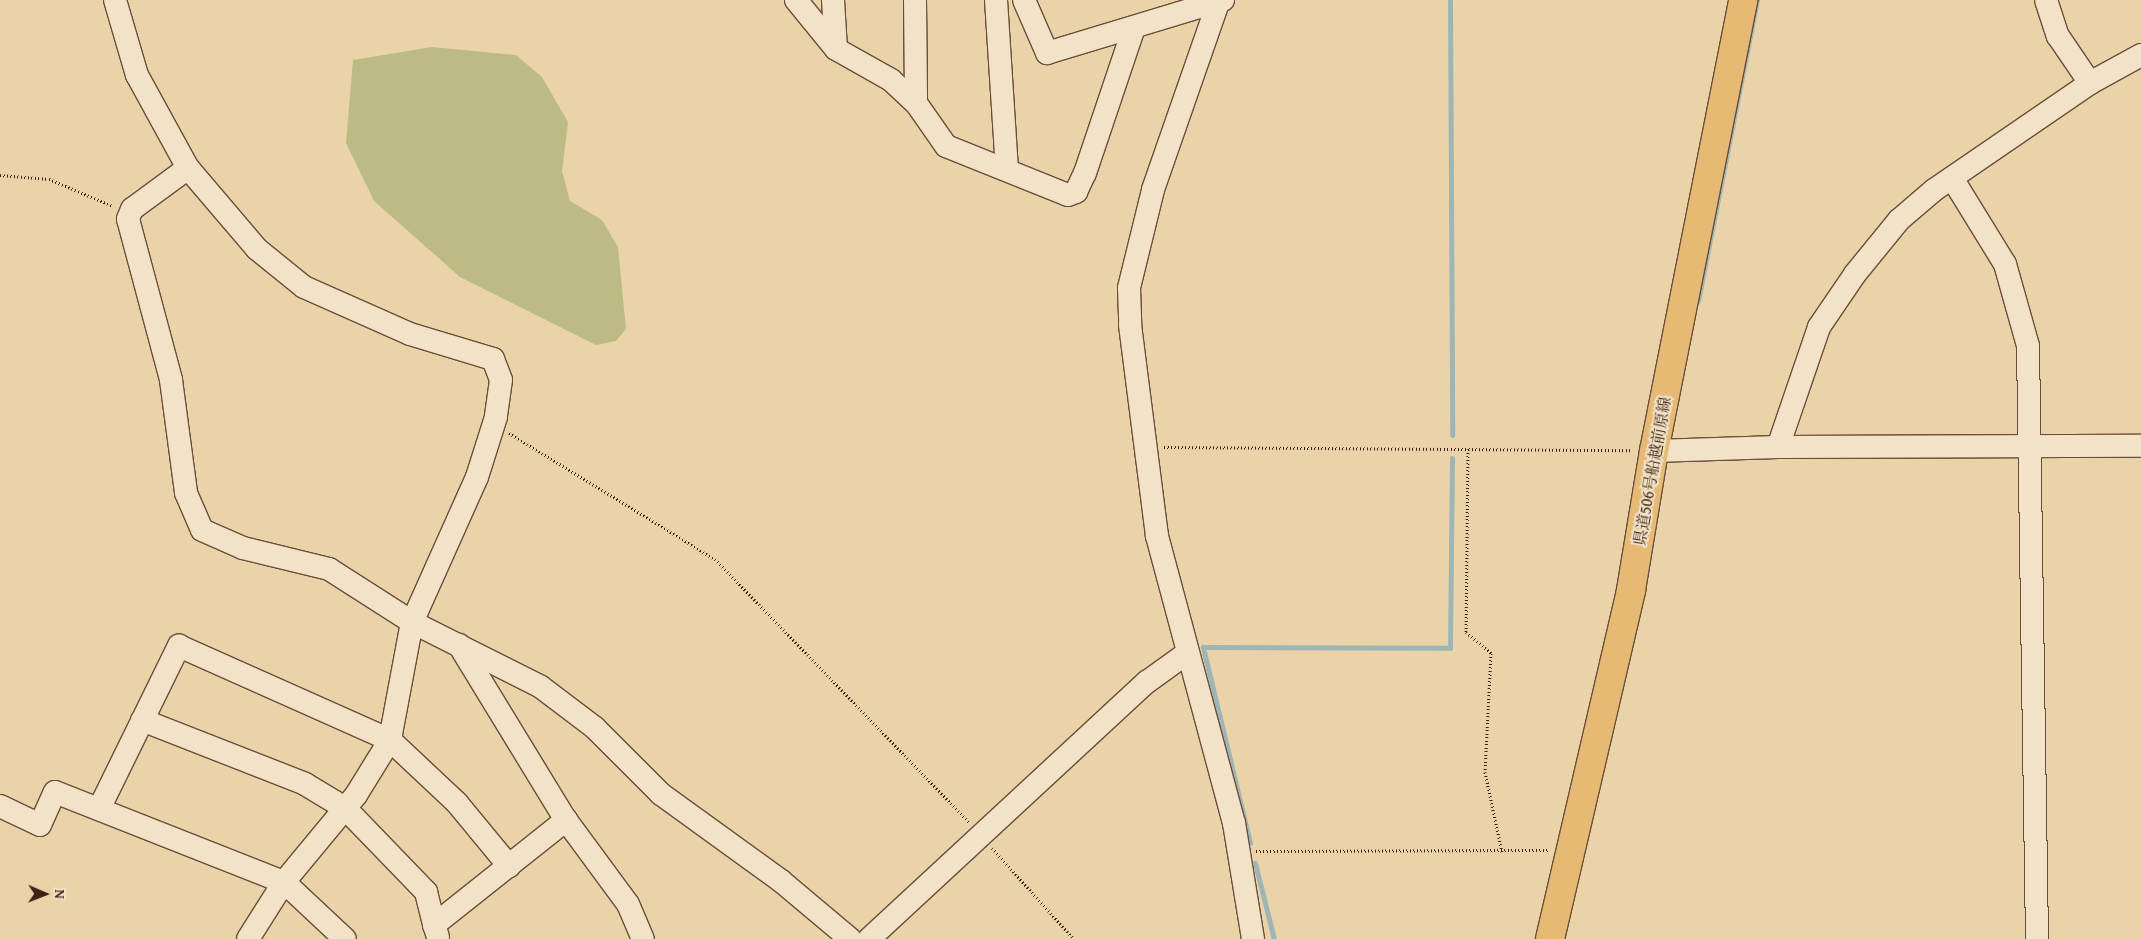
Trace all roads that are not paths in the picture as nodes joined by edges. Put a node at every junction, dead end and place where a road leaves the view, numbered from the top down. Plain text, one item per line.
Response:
1 (115, 0) edge
2 (796, 0) edge
3 (834, 0) edge
4 (915, 0) edge
5 (996, 0) edge
6 (1024, 0) edge
7 (1221, 0) edge
8 (1744, 0) edge
9 (2046, 0) edge
10 (1162, 9) edge
11 (1133, 30) junction
12 (836, 49) junction
13 (2141, 55) edge
14 (2090, 82) junction
15 (916, 103) junction
16 (188, 168) junction
17 (1007, 169) junction
18 (1952, 178) junction
19 (2141, 446) edge
20 (1778, 447) junction
21 (2029, 447) junction
22 (1654, 450) junction
23 (412, 622) junction
24 (460, 645) junction
25 (1187, 654) junction
26 (142, 720) junction
27 (390, 740) junction
28 (0, 806) edge
29 (345, 808) junction
30 (99, 809) junction
31 (566, 820) junction
32 (509, 866) junction
33 (284, 882) junction
34 (437, 932) edge
35 (248, 939) edge
36 (345, 939) edge
37 (643, 939) edge
38 (850, 939) edge
39 (869, 939) edge
40 (1254, 939) edge
41 (1550, 939) edge
42 (2037, 939) edge

1 - 16 street
2 - 12 street
3 - 12 street
4 - 15 street
5 - 17 street
6 - 11 street
7 - 10 street
7 - 25 street
8 - 22 main road, 県道506号船越前原線
9 - 14 street
10 - 11 street
11 - 17 street
12 - 15 street
13 - 14 street
14 - 18 street
15 - 17 street
16 - 23 street
16 - 23 street
18 - 20 street
18 - 21 street
19 - 21 street
20 - 21 street
20 - 22 street
21 - 42 street
22 - 41 main road, 県道506号船越前原線
23 - 24 street
23 - 27 street
24 - 31 street
24 - 38 street
25 - 39 street
25 - 40 street
26 - 27 street
26 - 29 street
26 - 30 street
27 - 29 street
27 - 32 street
28 - 30 street
29 - 33 street
29 - 34 street
30 - 33 street
31 - 32 street
31 - 37 street
32 - 34 street
33 - 35 street
33 - 36 street

